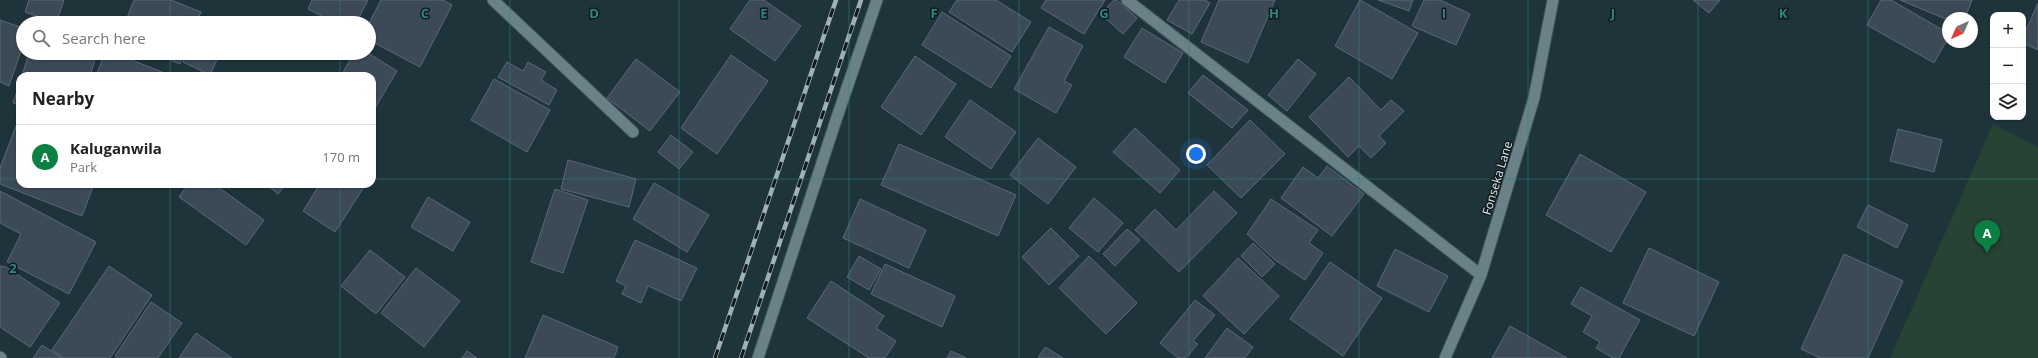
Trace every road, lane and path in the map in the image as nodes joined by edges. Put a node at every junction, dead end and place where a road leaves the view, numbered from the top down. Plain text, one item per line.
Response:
1 (493, 0) edge
2 (877, 0) edge
3 (1126, 0) edge
4 (1553, 0) edge
5 (633, 132) dead end
6 (1481, 275) junction
7 (758, 358) edge
8 (1445, 358) edge

1 - 5 street
2 - 7 street
3 - 6 street
4 - 6 street, Fonseka Lane
6 - 8 street, Fonseka Lane

